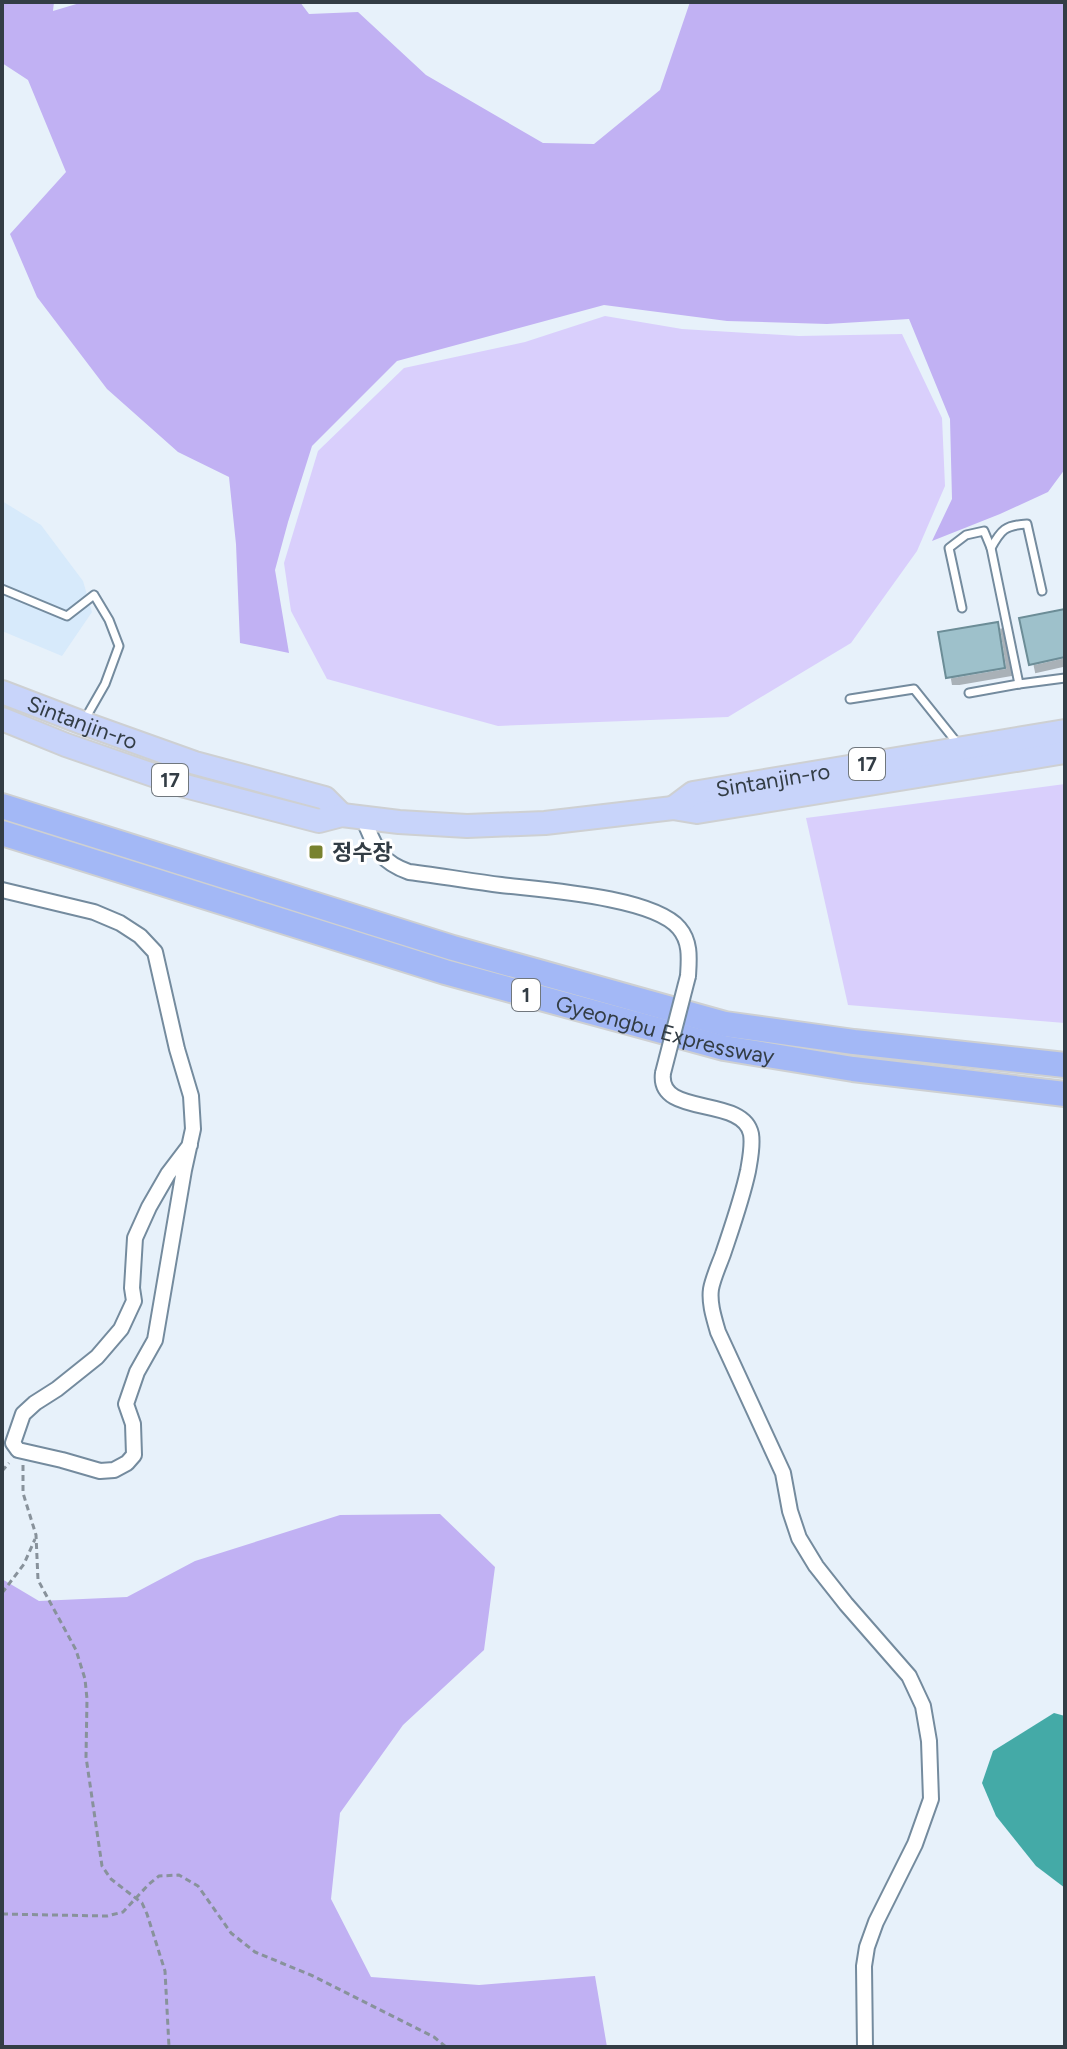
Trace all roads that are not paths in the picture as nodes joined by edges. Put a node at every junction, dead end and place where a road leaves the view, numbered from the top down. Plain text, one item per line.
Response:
1 (991, 548) junction
2 (2, 589) edge
3 (1042, 591) dead end
4 (962, 608) dead end
5 (1065, 678) edge
6 (1019, 684) junction
7 (2, 692) edge
8 (969, 693) dead end
9 (850, 699) dead end
10 (2, 719) edge
11 (83, 723) junction
12 (1065, 731) edge
13 (962, 749) junction
14 (1065, 752) edge
15 (2, 806) edge
16 (673, 808) junction
17 (353, 817) junction
18 (2, 833) edge
19 (2, 890) edge
20 (1065, 1065) edge
21 (1065, 1094) edge
22 (190, 1145) junction
23 (865, 2047) edge

1 - 3 lane
1 - 4 lane
1 - 6 lane
2 - 11 lane
5 - 6 lane
6 - 8 lane
7 - 11 main road, Sintanjin-ro / 17
9 - 13 lane
10 - 17 main road, Sintanjin-ro / 17
11 - 17 main road, Sintanjin-ro / 17
12 - 13 main road, Sintanjin-ro / 17
13 - 16 main road, Sintanjin-ro / 17
14 - 16 main road, Sintanjin-ro / 17
15 - 20 highway, Gyeongbu Expressway / 1
16 - 17 main road, Sintanjin-ro / 17
17 - 23 street, bridge
18 - 21 highway, Gyeongbu Expressway / 1
19 - 22 street
22 - 22 street

